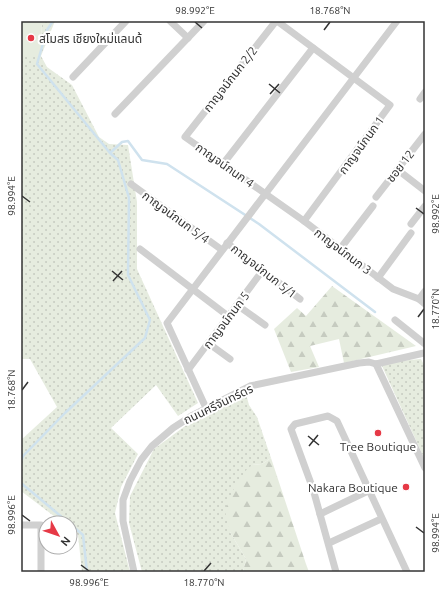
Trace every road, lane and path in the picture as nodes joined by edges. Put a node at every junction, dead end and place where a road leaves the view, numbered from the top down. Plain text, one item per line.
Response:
1 (126, 21) edge
2 (170, 21) edge
3 (204, 21) edge
4 (276, 21) edge
5 (397, 21) edge
6 (188, 38) junction
7 (313, 48) junction
8 (73, 77) dead end
9 (353, 78) junction
10 (425, 92) edge
11 (420, 99) dead end
12 (115, 114) dead end
13 (425, 134) edge
14 (185, 137) joint
15 (223, 164) junction
16 (398, 170) junction
17 (131, 184) dead end
18 (425, 191) edge
19 (265, 193) junction
20 (376, 197) dead end
21 (373, 206) dead end
22 (425, 206) edge
23 (304, 221) junction
24 (411, 224) dead end
25 (411, 233) dead end
26 (227, 243) junction
27 (140, 249) dead end
28 (340, 249) junction
29 (222, 250) junction
30 (263, 270) junction
31 (378, 278) junction
32 (192, 289) junction
33 (425, 291) edge
34 (300, 299) dead end
35 (419, 299) junction
36 (425, 304) edge
37 (237, 305) junction
38 (228, 316) junction
39 (395, 320) dead end
40 (265, 325) dead end
41 (208, 344) junction
42 (425, 344) edge
43 (425, 354) edge
44 (230, 359) dead end
45 (376, 364) junction
46 (188, 370) junction
47 (206, 408) junction
48 (425, 468) edge
49 (368, 491) junction
50 (320, 514) junction
51 (381, 519) junction
52 (21, 525) edge
53 (329, 542) junction
54 (41, 572) edge
55 (134, 572) edge
56 (336, 572) edge
57 (407, 572) edge

1 - 8 street
2 - 6 street
3 - 6 street
4 - 7 street
4 - 14 street, กาญจน์กนก 2/2
5 - 9 street
6 - 12 street
7 - 9 street
7 - 15 street
9 - 19 street
9 - 23 street, กาญจน์กนก 1
10 - 11 street
13 - 16 street, ซอย 12
14 - 15 street, กาญจน์กนก 4
15 - 19 street, กาญจน์กนก 4
16 - 18 street
16 - 20 street, ซอย 12
17 - 29 street, กาญจน์กนก 5/4
19 - 23 street, กาญจน์กนก 3
19 - 26 street
21 - 28 street
22 - 24 street
23 - 28 street, กาญจน์กนก 3
25 - 31 street
26 - 29 street
26 - 30 street, กาญจน์กนก 5/1
27 - 32 street
28 - 31 street, กาญจน์กนก 3
29 - 32 street
30 - 34 street, กาญจน์กนก 5/1
30 - 37 street, กาญจน์กนก 5
31 - 35 street, กาญจน์กนก 3
32 - 38 street
32 - 46 street
33 - 35 street
35 - 36 street, กาญจน์กนก 3
37 - 38 street, กาญจน์กนก 5
37 - 40 street
38 - 41 street, กาญจน์กนก 5
39 - 42 street
41 - 44 street
41 - 46 street, กาญจน์กนก 5
43 - 45 street, ถนนศรีจันทร์ดร
45 - 47 street, ถนนศรีจันทร์ดร
45 - 48 street
46 - 47 street
47 - 55 street, ถนนศรีจันทร์ดร
49 - 50 street
49 - 50 street
49 - 51 street
50 - 53 street
51 - 53 street
51 - 57 street
52 - 54 street
53 - 56 street

